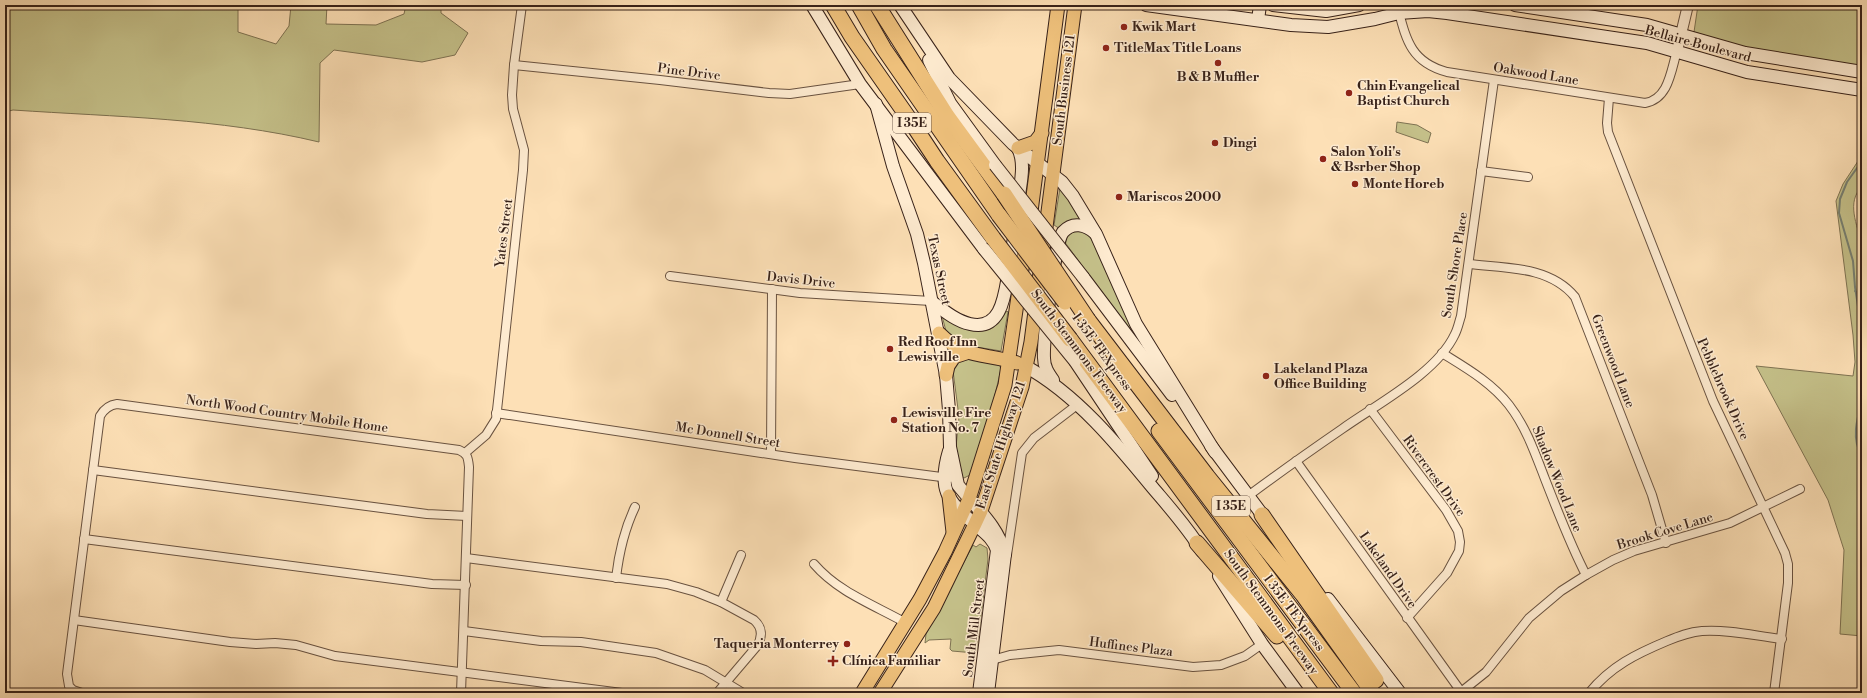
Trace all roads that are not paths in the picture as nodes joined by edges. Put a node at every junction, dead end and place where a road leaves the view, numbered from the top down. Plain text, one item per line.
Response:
1 (522, 5) edge
2 (812, 5) edge
3 (834, 5) edge
4 (850, 5) edge
5 (859, 5) edge
6 (877, 5) edge
7 (900, 5) edge
8 (1058, 5) edge
9 (1075, 5) edge
10 (1146, 5) edge
11 (1260, 5) edge
12 (1273, 5) edge
13 (1515, 5) edge
14 (1688, 5) edge
15 (1353, 6) edge
16 (1398, 9) edge
17 (908, 18) junction
18 (1258, 20) junction
19 (1681, 34) junction
20 (884, 50) junction
21 (1677, 51) junction
22 (1050, 63) junction
23 (514, 65) junction
24 (1862, 72) edge
25 (1494, 80) junction
26 (860, 84) junction
27 (1862, 90) edge
28 (1063, 98) junction
29 (1609, 98) junction
30 (876, 104) junction
31 (1042, 132) junction
32 (1018, 148) junction
33 (1038, 162) junction
34 (1481, 171) junction
35 (1053, 174) junction
36 (1528, 177) dead end
37 (1096, 234) junction
38 (988, 244) junction
39 (1469, 264) junction
40 (670, 276) dead end
41 (772, 289) junction
42 (931, 301) junction
43 (1083, 319) junction
44 (939, 333) junction
45 (966, 353) junction
46 (1442, 353) junction
47 (1009, 360) junction
48 (1025, 366) junction
49 (946, 375) junction
50 (1059, 387) junction
51 (1077, 405) junction
52 (1370, 409) junction
53 (496, 413) junction
54 (950, 447) junction
55 (1215, 452) junction
56 (465, 453) junction
57 (771, 453) junction
58 (1296, 461) junction
59 (94, 470) junction
60 (1207, 476) junction
61 (943, 477) junction
62 (956, 479) junction
63 (1800, 489) dead end
64 (949, 496) junction
65 (1248, 496) junction
66 (969, 499) junction
67 (635, 507) dead end
68 (1764, 507) junction
69 (981, 511) junction
70 (962, 513) junction
71 (1262, 515) junction
72 (467, 516) junction
73 (1178, 518) junction
74 (975, 524) junction
75 (953, 533) junction
76 (84, 539) junction
77 (1197, 543) junction
78 (1666, 543) junction
79 (742, 555) dead end
80 (466, 558) junction
81 (814, 564) dead end
82 (1000, 566) junction
83 (1586, 575) junction
84 (616, 578) junction
85 (466, 584) junction
86 (721, 602) junction
87 (1407, 618) junction
88 (74, 620) junction
89 (1301, 622) junction
90 (906, 623) junction
91 (464, 631) junction
92 (1782, 639) junction
93 (1262, 644) junction
94 (988, 660) junction
95 (462, 671) junction
96 (726, 683) junction
97 (1462, 692) edge
98 (82, 693) edge
99 (461, 693) edge
100 (622, 693) edge
101 (717, 693) edge
102 (743, 693) edge
103 (862, 693) edge
104 (880, 693) edge
105 (979, 693) edge
106 (988, 693) edge
107 (1298, 693) edge
108 (1326, 693) edge
109 (1331, 693) edge
110 (1354, 693) edge
111 (1373, 693) edge
112 (1384, 693) edge
113 (1400, 693) edge
114 (1589, 693) edge
115 (1774, 693) edge

1 - 23 street, Yates Street
2 - 26 main road, South Stemmons Freeway
3 - 38 highway, South Stemmons Freeway / I 35E
4 - 20 highway
5 - 20 highway, I 35E TEXpress
6 - 43 highway, South Stemmons Freeway / I 35E, bridge
7 - 17 main road
8 - 22 main road, South Business 121
9 - 28 main road, South Business 121
10 - 18 main road, Bellaire Boulevard
11 - 18 main road
12 - 15 main road
13 - 19 main road, Bellaire Boulevard
14 - 19 street
16 - 18 main road, Bellaire Boulevard
16 - 21 main road, Bellaire Boulevard
16 - 25 street, Oakwood Lane
17 - 32 main road
17 - 55 main road, bridge
19 - 21 street
19 - 24 main road, Bellaire Boulevard
20 - 43 highway, I 35E TEXpress, bridge
21 - 27 main road, Bellaire Boulevard
21 - 29 street, Oakwood Lane
22 - 28 main road
22 - 31 main road, South Business 121
23 - 26 street, Pine Drive
23 - 53 street, Yates Street
25 - 29 street, Oakwood Lane
25 - 34 street, South Shore Place
26 - 30 main road, South Stemmons Freeway
28 - 35 main road, South Business 121
29 - 68 street, Pebblebrook Drive
30 - 38 main road, South Stemmons Freeway
30 - 42 main road, Texas Street
31 - 32 main road
31 - 33 main road, South Business 121
32 - 33 main road
32 - 42 main road
33 - 35 main road
33 - 47 main road, East State Highway 121
34 - 36 street
34 - 39 street, South Shore Place
35 - 37 main road
35 - 48 main road, East State Highway 121
37 - 50 main road
37 - 55 main road
38 - 73 main road, South Stemmons Freeway, bridge
38 - 109 highway, South Stemmons Freeway / I 35E, bridge
39 - 46 street, South Shore Place
39 - 78 street, Greenwood Lane
40 - 41 street, Davis Drive
41 - 42 street, Davis Drive
41 - 57 street
42 - 44 main road, Texas Street
43 - 60 highway, South Stemmons Freeway / I 35E
43 - 89 highway, I 35E TEXpress
44 - 45 main road
44 - 49 main road, Texas Street
45 - 47 main road
45 - 49 main road
46 - 52 street, South Shore Place
46 - 83 street, Shadow Wood Lane
47 - 48 main road
47 - 66 main road, East State Highway 121
48 - 50 main road, South Stemmons Freeway
48 - 69 main road, East State Highway 121
49 - 54 main road, Texas Street
50 - 51 main road, South Stemmons Freeway
51 - 73 main road, South Stemmons Freeway
51 - 82 street, South Mill Street
52 - 58 street, South Shore Place
52 - 87 street, Rivercrest Drive
53 - 56 street, Yates Street
53 - 57 street, Mc Donnell Street
54 - 61 main road, Texas Street
54 - 62 main road, Texas Street
55 - 65 main road
56 - 59 street, North Wood Country Mobile Home
56 - 72 street
57 - 61 street, Mc Donnell Street
58 - 65 street, South Shore Place
58 - 87 street, Lakeland Drive
59 - 72 street
59 - 76 street, North Wood Country Mobile Home
60 - 89 highway
60 - 111 highway, South Stemmons Freeway / I 35E
61 - 62 street, Mc Donnell Street
61 - 64 main road
62 - 66 main road, Texas Street
63 - 68 street, Brook Cove Lane
64 - 70 main road
64 - 75 main road
65 - 71 main road
66 - 69 main road, South Mill Street
66 - 70 main road, East State Highway 121
67 - 84 street
68 - 78 street, Brook Cove Lane
68 - 92 street, Pebblebrook Drive
69 - 74 main road, East State Highway 121
69 - 82 main road, South Mill Street
70 - 74 main road, South Mill Street
70 - 75 main road, East State Highway 121
71 - 112 highway
71 - 113 main road
72 - 80 street
73 - 77 main road, South Stemmons Freeway
74 - 82 main road, South Mill Street
74 - 104 main road, East State Highway 121
75 - 90 main road, East State Highway 121
76 - 85 street
76 - 88 street, North Wood Country Mobile Home
77 - 93 main road, South Stemmons Freeway
77 - 108 highway
78 - 83 street, Brook Cove Lane
79 - 86 street
80 - 84 street
80 - 85 street
81 - 90 street
82 - 94 main road, South Mill Street
83 - 97 street, Brook Cove Lane
84 - 86 street
85 - 91 street
86 - 96 street
87 - 97 street, Lakeland Drive
88 - 95 street
88 - 98 street, North Wood Country Mobile Home
89 - 110 highway, I 35E TEXpress
90 - 103 main road, East State Highway 121
91 - 95 street
91 - 96 street
92 - 114 street
92 - 115 street, Pebblebrook Drive
93 - 94 street, Huffines Plaza
93 - 107 main road, South Stemmons Freeway
94 - 105 main road, South Mill Street
94 - 106 main road, South Mill Street
95 - 99 street
95 - 100 street
96 - 101 street
96 - 102 street

